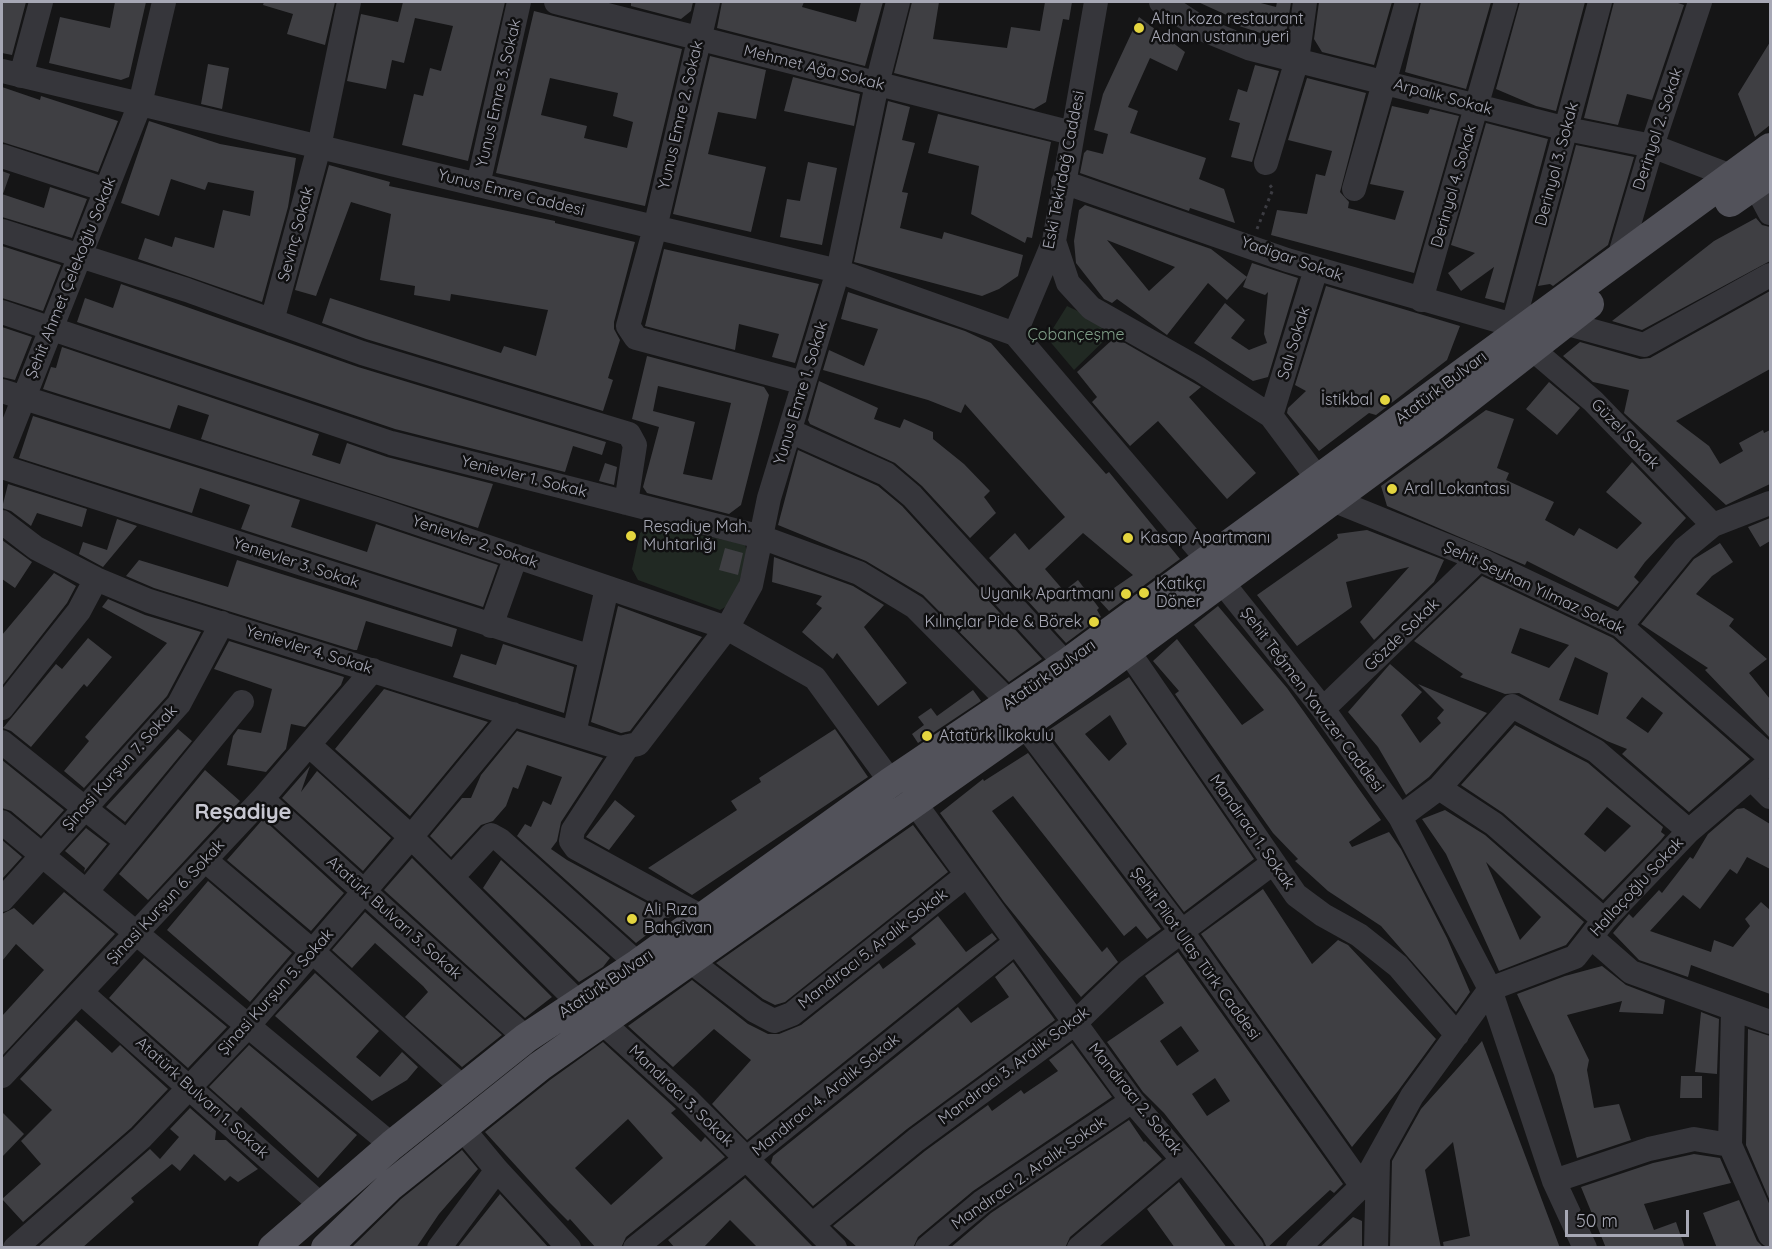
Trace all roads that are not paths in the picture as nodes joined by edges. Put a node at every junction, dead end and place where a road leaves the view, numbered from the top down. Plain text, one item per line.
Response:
1 (41, 2) edge
2 (164, 2) edge
3 (349, 2) edge
4 (519, 2) edge
5 (556, 2) edge
6 (708, 2) edge
7 (897, 2) edge
8 (1096, 2) edge
9 (1161, 2) edge
10 (1305, 2) edge
11 (1407, 2) edge
12 (1506, 2) edge
13 (1600, 2) edge
14 (1700, 2) edge
15 (699, 39) junction
16 (1297, 60) junction
17 (11, 74) edge
18 (1383, 81) junction
19 (877, 84) junction
20 (140, 104) junction
21 (1477, 107) junction
22 (1568, 129) junction
23 (1072, 133) junction
24 (1652, 146) junction
25 (319, 147) junction
26 (1770, 148) edge
27 (2, 156) edge
28 (1266, 163) road end
29 (1752, 178) edge
30 (1063, 182) junction
31 (478, 185) junction
32 (1354, 189) dead end
33 (106, 190) junction
34 (1770, 213) edge
35 (656, 228) junction
36 (2, 231) edge
37 (1054, 241) junction
38 (79, 257) junction
39 (1619, 258) junction
40 (1316, 269) junction
41 (838, 272) junction
42 (1770, 275) edge
43 (1421, 300) junction
44 (2, 312) edge
45 (272, 321) junction
46 (1564, 323) junction
47 (51, 328) junction
48 (1015, 334) junction
49 (1519, 336) junction
50 (804, 383) junction
51 (12, 394) edge
52 (1271, 416) junction
53 (790, 431) junction
54 (2, 453) edge
55 (2, 467) edge
56 (1325, 490) junction
57 (626, 502) junction
58 (1770, 503) edge
59 (2, 522) edge
60 (1713, 525) junction
61 (761, 537) junction
62 (516, 556) junction
63 (1479, 559) junction
64 (1214, 570) junction
65 (96, 579) junction
66 (607, 588) junction
67 (222, 623) junction
68 (491, 626) junction
69 (1621, 626) junction
70 (727, 628) junction
71 (1128, 651) junction
72 (591, 657) junction
73 (1066, 664) junction
74 (373, 670) junction
75 (242, 702) dead end
76 (2, 708) edge
77 (1323, 709) junction
78 (513, 714) junction
79 (1017, 714) junction
80 (574, 733) junction
81 (2, 742) edge
82 (309, 745) junction
83 (628, 746) junction
84 (1770, 756) edge
85 (1770, 762) edge
86 (1752, 778) junction
87 (891, 782) junction
88 (1439, 788) junction
89 (1770, 797) edge
90 (262, 800) junction
91 (915, 802) junction
92 (84, 808) junction
93 (1400, 818) junction
94 (2, 822) edge
95 (1689, 831) junction
96 (411, 837) junction
97 (127, 842) junction
98 (41, 855) junction
99 (205, 860) junction
100 (1273, 862) junction
101 (967, 875) junction
102 (452, 877) junction
103 (365, 890) junction
104 (86, 892) junction
105 (2, 900) edge
106 (702, 917) junction
107 (1597, 928) junction
108 (1182, 932) junction
109 (136, 933) junction
110 (1016, 942) junction
111 (312, 951) junction
112 (689, 960) junction
113 (638, 964) junction
114 (1490, 989) junction
115 (82, 993) junction
116 (578, 1002) junction
117 (1733, 1009) junction
118 (602, 1022) junction
119 (1770, 1022) edge
120 (1075, 1023) junction
121 (248, 1026) junction
122 (1457, 1035) junction
123 (526, 1038) junction
124 (2, 1076) edge
125 (190, 1086) junction
126 (463, 1088) junction
127 (1132, 1101) junction
128 (462, 1128) junction
129 (392, 1145) junction
130 (1730, 1145) junction
131 (746, 1160) junction
132 (1183, 1160) junction
133 (1378, 1160) junction
134 (497, 1170) junction
135 (1554, 1181) junction
136 (1362, 1186) junction
137 (321, 1205) junction
138 (812, 1225) junction
139 (1770, 1235) edge
140 (648, 1244) edge
141 (15, 1248) edge
142 (273, 1248) edge
143 (326, 1248) edge
144 (440, 1248) edge
145 (569, 1248) edge
146 (835, 1248) edge
147 (927, 1248) edge
148 (1080, 1248) edge
149 (1252, 1248) edge
150 (1298, 1248) edge
151 (1377, 1248) edge
152 (1584, 1248) edge

1 - 17 street
2 - 20 street, Şehit Ahmet Çelekoğlu Sokak
3 - 25 street, Sevinç Sokak
4 - 31 street, Yunus Emre 3. Sokak
5 - 15 street, Mehmet Ağa Sokak
6 - 15 street, Yunus Emre 2. Sokak
7 - 19 street, Yunus Emre 1. Sokak
8 - 23 street, Eski Tekirdağ Caddesi
9 - 16 street, Arpalık Sokak
10 - 16 street
11 - 18 street
12 - 21 street, Derinyol 4. Sokak
13 - 22 street, Derinyol 3. Sokak
14 - 24 street, Derinyol 2. Sokak
15 - 19 street, Mehmet Ağa Sokak
15 - 35 street, Yunus Emre 2. Sokak
16 - 18 street, Arpalık Sokak
16 - 28 street
17 - 20 street, Yunus Emre Caddesi
18 - 21 street, Arpalık Sokak
18 - 32 street
19 - 23 street, Mehmet Ağa Sokak
19 - 41 street, Yunus Emre 1. Sokak
20 - 25 street, Yunus Emre Caddesi
20 - 33 street, Şehit Ahmet Çelekoğlu Sokak
21 - 22 street, Arpalık Sokak
21 - 43 street, Derinyol 4. Sokak
22 - 24 street, Arpalık Sokak
22 - 49 street, Derinyol 3. Sokak
23 - 30 street, Eski Tekirdağ Caddesi
24 - 29 street, Arpalık Sokak
24 - 39 street, Derinyol 2. Sokak
25 - 31 street, Yunus Emre Caddesi
25 - 45 street, Sevinç Sokak
26 - 29 main road, Atatürk Bulvarı
27 - 33 street
29 - 34 street
29 - 39 main road, Atatürk Bulvarı
29 - 46 main road, Atatürk Bulvarı
30 - 37 street, Eski Tekirdağ Caddesi
30 - 40 street, Yadigar Sokak
31 - 35 street, Yunus Emre Caddesi
33 - 38 street, Şehit Ahmet Çelekoğlu Sokak
35 - 41 street, Yunus Emre Caddesi
35 - 50 street, Yunus Emre 2. Sokak
36 - 38 street
37 - 48 street, Eski Tekirdağ Caddesi
37 - 52 street
38 - 45 street
38 - 47 street, Şehit Ahmet Çelekoğlu Sokak
39 - 49 main road, Atatürk Bulvarı
40 - 43 street, Yadigar Sokak
40 - 52 street, Salı Sokak
41 - 48 street, Yunus Emre Caddesi
41 - 50 street, Yunus Emre 1. Sokak
42 - 46 street
43 - 49 street, Yadigar Sokak
44 - 47 street, Yenievler 1. Sokak
45 - 57 street
46 - 49 main road, Atatürk Bulvarı
47 - 51 street, Şehit Ahmet Çelekoğlu Sokak
47 - 57 street, Yenievler 1. Sokak
48 - 64 street, Şehit Teğmen Yavuzer Caddesi
49 - 56 main road, Atatürk Bulvarı
49 - 60 street, Güzel Sokak
50 - 53 street, Yunus Emre 1. Sokak
51 - 54 street, Şehit Ahmet Çelekoğlu Sokak
51 - 62 street, Yenievler 2. Sokak
52 - 56 street
53 - 61 street, Yunus Emre 1. Sokak
53 - 73 street
55 - 68 street, Yenievler 3. Sokak
56 - 63 street, Şehit Seyhan Yılmaz Sokak
56 - 64 main road, Atatürk Bulvarı
57 - 61 street, Yenievler 1. Sokak
58 - 60 street
59 - 65 street, Yenievler 4. Sokak
60 - 69 street
61 - 70 street, Yunus Emre 1. Sokak
61 - 79 street, Yenievler 1. Sokak
62 - 66 street, Yenievler 2. Sokak
62 - 68 street
63 - 69 street, Şehit Seyhan Yılmaz Sokak
63 - 77 street, Gözde Sokak
64 - 71 main road, Atatürk Bulvarı
64 - 73 main road, Atatürk Bulvarı
64 - 77 street, Şehit Teğmen Yavuzer Caddesi
65 - 67 street, Yenievler 4. Sokak
65 - 76 street
66 - 70 street, Yenievler 2. Sokak
66 - 72 street
67 - 74 street, Yenievler 4. Sokak
67 - 92 street, Şinasi Kurşun 7. Sokak
68 - 72 street, Yenievler 3. Sokak
69 - 84 street, Şehit Seyhan Yılmaz Sokak
70 - 83 street, Yunus Emre 1. Sokak
70 - 87 street, Yenievler 2. Sokak
71 - 79 main road, Atatürk Bulvarı
71 - 100 street, Mandıracı 1. Sokak
72 - 80 street
73 - 79 main road, Atatürk Bulvarı
74 - 78 street, Yenievler 4. Sokak
74 - 82 street, Şinasi Kurşun 6. Sokak
75 - 97 street
77 - 93 street, Şehit Teğmen Yavuzer Caddesi
78 - 80 street, Yenievler 4. Sokak
78 - 96 street, Şinasi Kurşun 5. Sokak
79 - 87 main road, Atatürk Bulvarı
79 - 91 main road, Atatürk Bulvarı
79 - 108 street, Şehit Pilot Ulaş Türk Caddesi
80 - 83 street, Yenievler 4. Sokak
81 - 92 street
82 - 90 street, Şinasi Kurşun 6. Sokak
82 - 96 street
83 - 106 street, Yunus Emre 1. Sokak
85 - 86 street, Hallaçoğlu Sokak
86 - 89 street
86 - 95 street, Hallaçoğlu Sokak
87 - 106 main road, Atatürk Bulvarı
88 - 93 street
88 - 95 street
88 - 107 street
90 - 99 street, Şinasi Kurşun 6. Sokak
90 - 103 street, Atatürk Bulvarı 3. Sokak
91 - 101 street, Mandıracı 2. Sokak
91 - 112 main road, Atatürk Bulvarı
92 - 97 street
92 - 98 street, Şinasi Kurşun 7. Sokak
93 - 114 street, Şehit Teğmen Yavuzer Caddesi
94 - 98 street
95 - 107 street, Hallaçoğlu Sokak
96 - 102 street
96 - 103 street, Şinasi Kurşun 5. Sokak
97 - 104 street
98 - 104 street
98 - 105 street, Şinasi Kurşun 7. Sokak
99 - 109 street, Şinasi Kurşun 6. Sokak
99 - 111 street
100 - 108 street, Mandıracı 3. Aralık Sokak
100 - 122 street, Mandıracı 1. Sokak
101 - 110 street, Mandıracı 2. Sokak
101 - 112 street, Mandıracı 5. Aralık Sokak
102 - 113 street
102 - 116 street
103 - 111 street, Şinasi Kurşun 5. Sokak
103 - 123 street, Atatürk Bulvarı 3. Sokak
104 - 109 street
106 - 113 main road, Atatürk Bulvarı
107 - 114 street, Hallaçoğlu Sokak
107 - 117 street
108 - 120 street, Mandıracı 3. Aralık Sokak
108 - 136 street, Şehit Pilot Ulaş Türk Caddesi
109 - 115 street, Şinasi Kurşun 6. Sokak
109 - 121 street
110 - 120 street, Mandıracı 2. Sokak
110 - 131 street, Mandıracı 4. Aralık Sokak
111 - 121 street, Şinasi Kurşun 5. Sokak
111 - 126 street
112 - 118 main road, Atatürk Bulvarı
113 - 116 main road, Atatürk Bulvarı
114 - 122 street
114 - 135 street, Şehit Teğmen Yavuzer Caddesi
115 - 124 street, Şinasi Kurşun 6. Sokak
115 - 125 street, Atatürk Bulvarı 1. Sokak
116 - 123 main road, Atatürk Bulvarı
117 - 119 street
117 - 130 street
118 - 128 main road, Atatürk Bulvarı
118 - 131 street, Mandıracı 3. Sokak
120 - 127 street, Mandıracı 2. Sokak
120 - 138 street, Mandıracı 3. Aralık Sokak
121 - 125 street, Şinasi Kurşun 5. Sokak
121 - 129 street
122 - 133 street
123 - 126 main road, Atatürk Bulvarı
125 - 137 street, Atatürk Bulvarı 1. Sokak
125 - 141 street, Şinasi Kurşun 5. Sokak
126 - 129 main road, Atatürk Bulvarı
127 - 132 street, Mandıracı 2. Sokak
127 - 147 street, Mandıracı 2. Aralık Sokak
128 - 134 street
128 - 143 main road, Atatürk Bulvarı
129 - 137 main road, Atatürk Bulvarı
130 - 135 street
130 - 139 street
131 - 138 street, Mandıracı 3. Sokak
131 - 140 street, Mandıracı 4. Aralık Sokak
132 - 148 street
132 - 149 street, Mandıracı 2. Sokak
133 - 136 street
133 - 151 street
134 - 144 street
134 - 145 street
135 - 152 street, Şehit Teğmen Yavuzer Caddesi
136 - 150 street
137 - 142 main road, Atatürk Bulvarı
138 - 146 street, Mandıracı 3. Sokak

